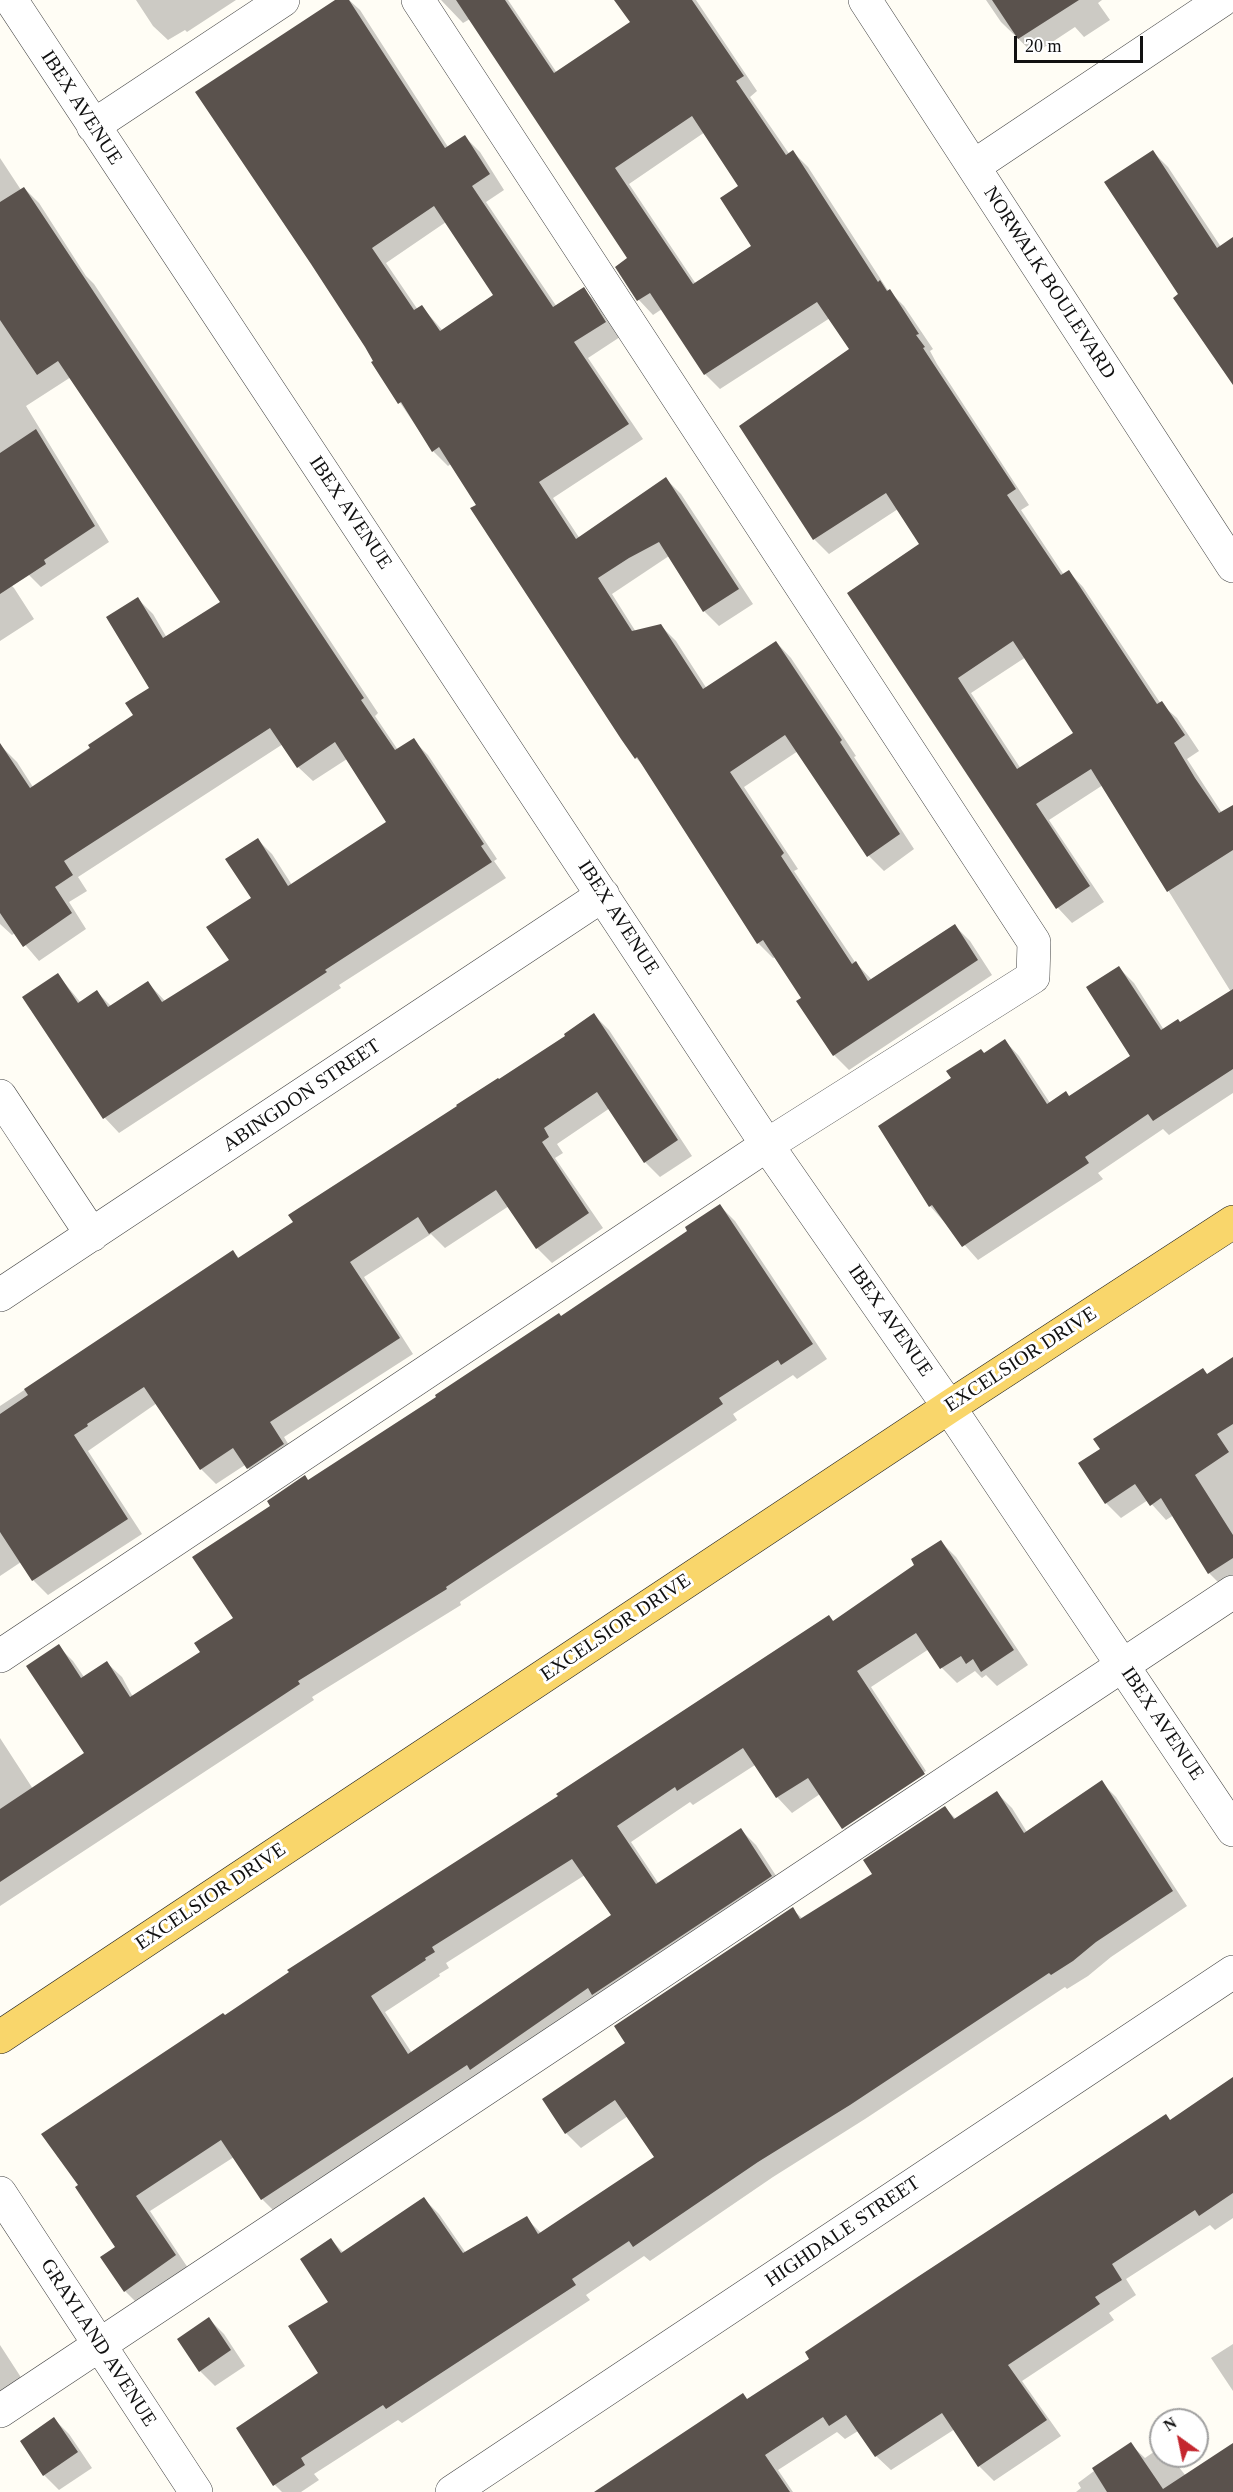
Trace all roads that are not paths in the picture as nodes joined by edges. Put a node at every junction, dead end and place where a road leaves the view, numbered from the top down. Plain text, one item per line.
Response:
1 (11, 0) edge
2 (283, 0) edge
3 (418, 0) edge
4 (864, 0) edge
5 (1222, 0) edge
6 (93, 126) junction
7 (974, 166) junction
8 (1233, 566) edge
9 (603, 895) junction
10 (0, 1096) edge
11 (767, 1145) junction
12 (1233, 1222) edge
13 (92, 1235) junction
14 (0, 1296) edge
15 (949, 1407) junction
16 (1233, 1592) edge
17 (0, 1656) edge
18 (1122, 1664) junction
19 (1233, 1830) edge
20 (1233, 1972) edge
21 (0, 2037) edge
22 (0, 2193) edge
23 (100, 2345) junction
24 (0, 2411) edge
25 (196, 2492) edge
26 (452, 2492) edge

1 - 6 street, IBEX AVENUE
2 - 6 street
3 - 11 street
4 - 7 street, NORWALK BOULEVARD
5 - 7 street
6 - 9 street, IBEX AVENUE
7 - 8 street, NORWALK BOULEVARD
9 - 11 street, IBEX AVENUE
9 - 13 street, ABINGDON STREET
10 - 13 street
11 - 15 street, IBEX AVENUE
11 - 17 street
12 - 15 main road, EXCELSIOR DRIVE
13 - 14 street, ABINGDON STREET
15 - 18 street, IBEX AVENUE
15 - 21 main road, EXCELSIOR DRIVE
16 - 18 street
18 - 19 street, IBEX AVENUE
18 - 23 street
20 - 26 street, HIGHDALE STREET
22 - 23 street, GRAYLAND AVENUE
23 - 24 street
23 - 25 street, GRAYLAND AVENUE

